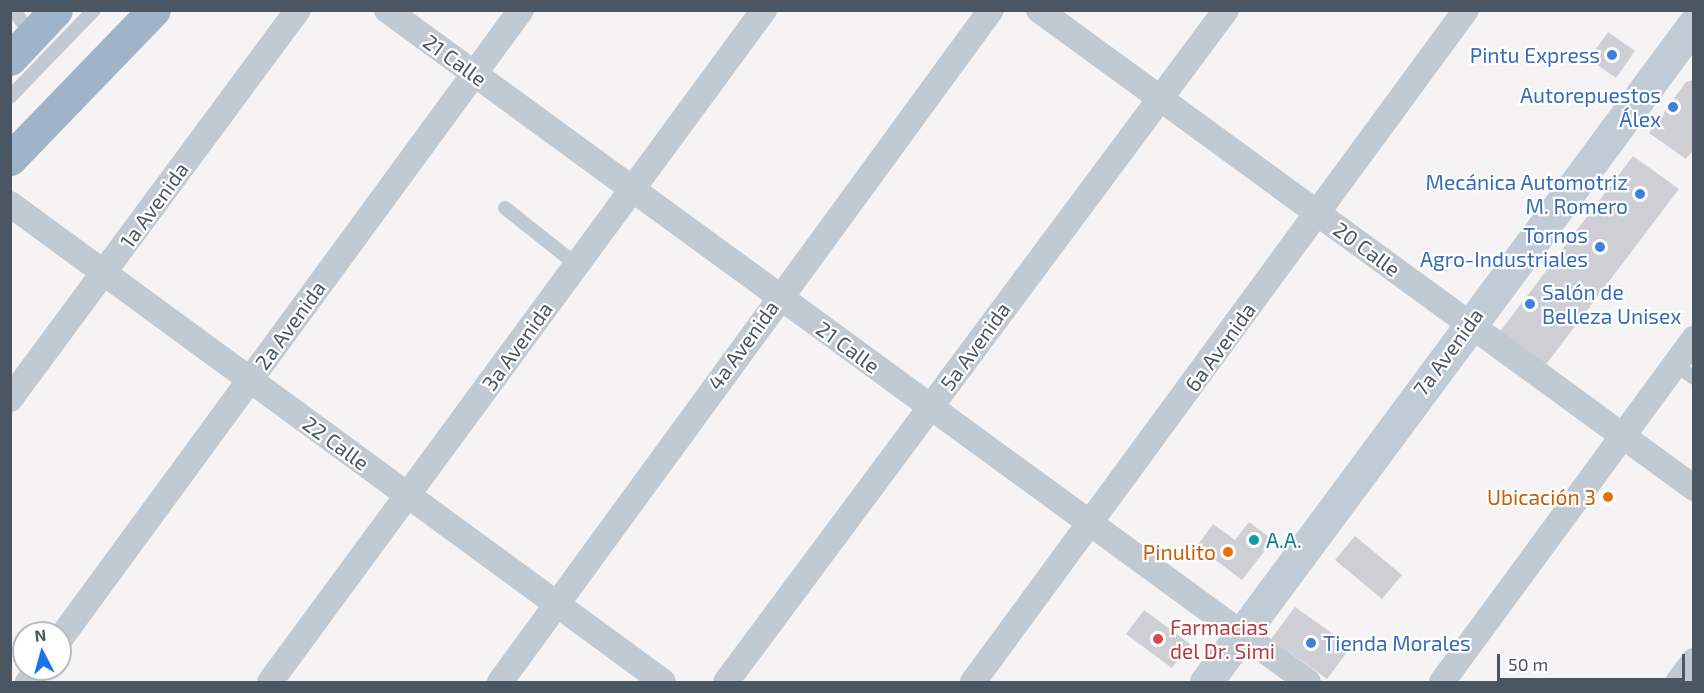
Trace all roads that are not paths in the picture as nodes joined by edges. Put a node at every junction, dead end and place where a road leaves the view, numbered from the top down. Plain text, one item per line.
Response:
1 (56, 10) edge
2 (94, 10) edge
3 (154, 10) edge
4 (298, 10) edge
5 (387, 10) edge
6 (521, 10) edge
7 (764, 10) edge
8 (991, 10) edge
9 (1040, 10) edge
10 (1226, 10) edge
11 (1466, 10) edge
12 (1694, 24) edge
13 (19, 35) edge
14 (474, 74) junction
15 (10, 97) edge
16 (1158, 97) junction
17 (10, 159) edge
18 (632, 189) junction
19 (10, 204) edge
20 (505, 208) dead end
21 (1317, 213) junction
22 (576, 265) junction
23 (104, 273) junction
24 (779, 296) junction
25 (1469, 324) junction
26 (1694, 339) edge
27 (1684, 371) edge
28 (250, 380) junction
29 (13, 389) edge
30 (930, 406) junction
31 (1623, 436) junction
32 (1694, 488) edge
33 (407, 495) junction
34 (1090, 523) junction
35 (556, 605) junction
36 (72, 623) edge
37 (1241, 634) junction
38 (1694, 661) edge
39 (10, 676) edge
40 (19, 682) edge
41 (270, 682) edge
42 (500, 682) edge
43 (663, 682) edge
44 (726, 682) edge
45 (973, 682) edge
46 (1206, 682) edge
47 (1308, 682) edge
48 (1442, 682) edge
49 (1678, 682) edge

1 - 13 highway
2 - 15 lane
3 - 17 highway
4 - 23 street, 1a Avenida
5 - 14 street, 21 Calle
6 - 14 street, 2a Avenida
7 - 18 street, 3a Avenida
8 - 24 street, 4a Avenida
9 - 16 street, 20 Calle
10 - 16 street, 5a Avenida
11 - 21 street, 6a Avenida
12 - 25 main road, 7a Avenida
14 - 18 street, 21 Calle
14 - 28 street, 2a Avenida
16 - 21 street, 20 Calle
16 - 30 street, 5a Avenida
18 - 22 street, 3a Avenida
18 - 24 street, 21 Calle
19 - 23 street, 22 Calle
20 - 22 lane
21 - 25 street, 20 Calle
21 - 34 street, 6a Avenida
22 - 33 street, 3a Avenida
23 - 28 street, 22 Calle
23 - 29 street, 1a Avenida
24 - 30 street, 21 Calle
24 - 35 street, 4a Avenida
25 - 31 street, 20 Calle
25 - 37 main road, 7a Avenida
26 - 27 street
27 - 31 street
28 - 33 street, 22 Calle
28 - 36 street, 2a Avenida
30 - 34 street, 21 Calle
30 - 44 street, 5a Avenida
31 - 32 street, 20 Calle
31 - 48 street
33 - 35 street, 22 Calle
33 - 41 street, 3a Avenida
34 - 37 street, 21 Calle
34 - 45 street, 6a Avenida
35 - 42 street, 4a Avenida
35 - 43 street, 22 Calle
37 - 46 main road, 7a Avenida
37 - 47 street, 21 Calle
38 - 49 street
39 - 40 street

